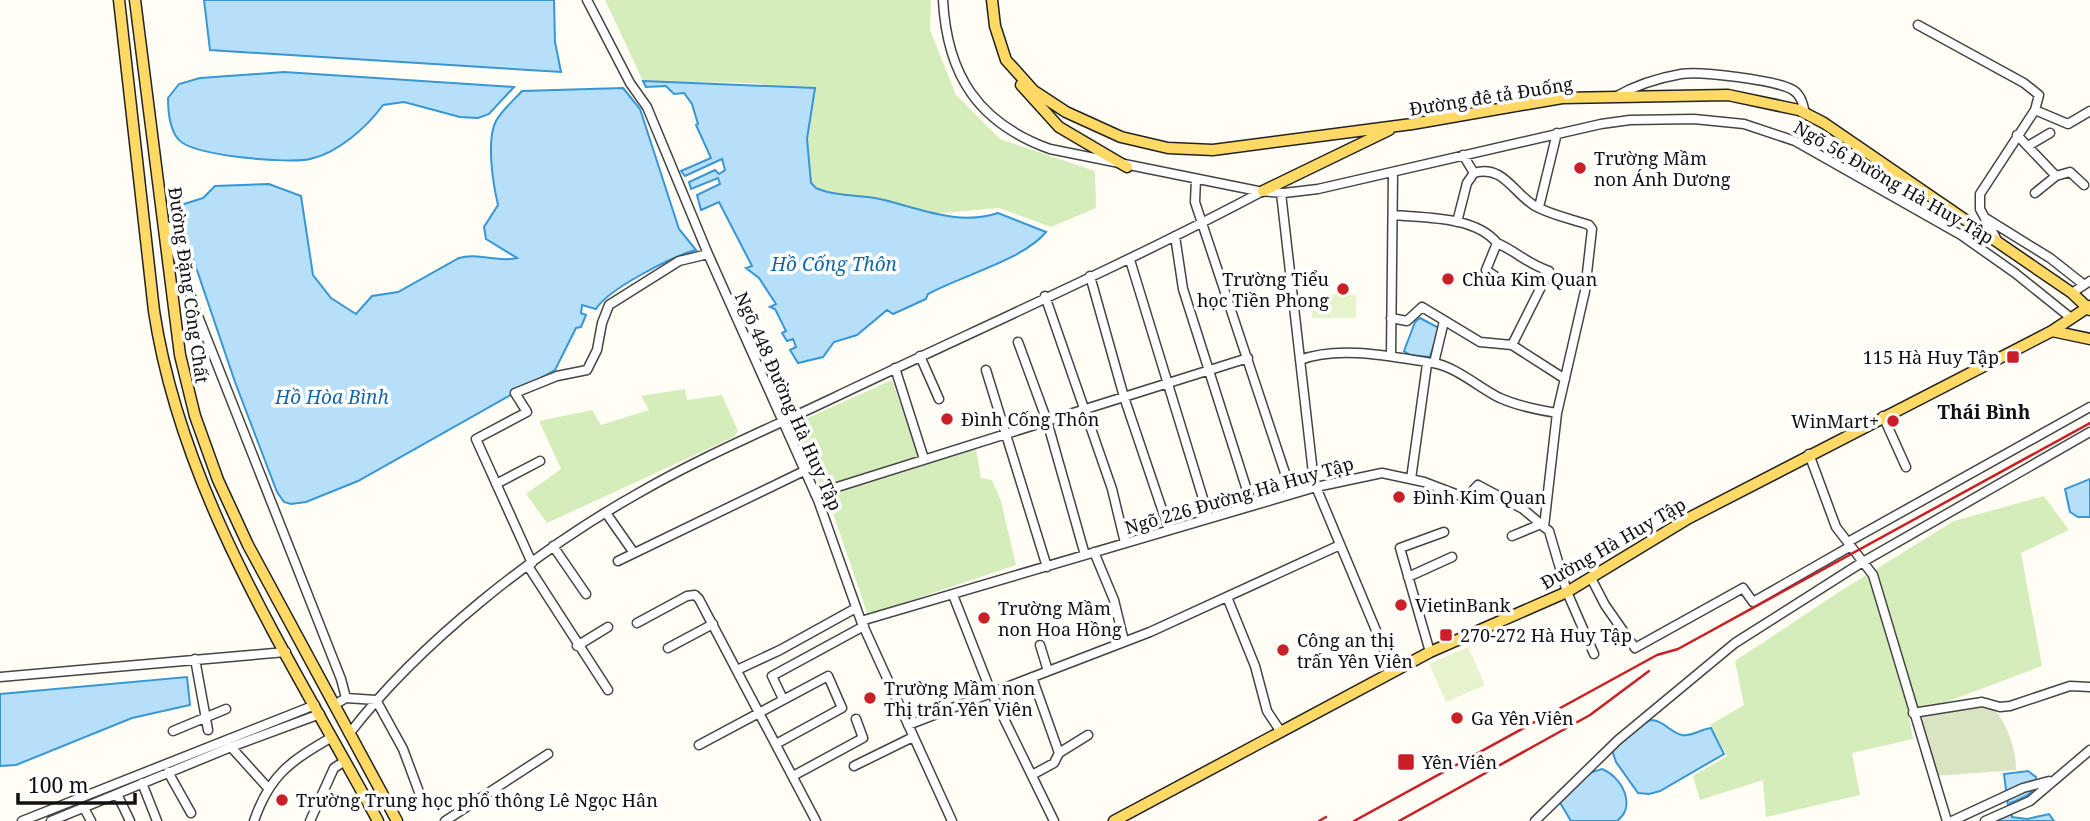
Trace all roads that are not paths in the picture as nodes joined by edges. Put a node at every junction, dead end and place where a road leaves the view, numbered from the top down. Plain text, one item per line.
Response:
1 (119, 0) edge
2 (135, 0) edge
3 (587, 0) edge
4 (943, 0) edge
5 (992, 0) edge
6 (1918, 25) dead end
7 (1006, 60) junction
8 (1615, 97) junction
9 (2035, 110) junction
10 (2090, 111) edge
11 (1805, 113) junction
12 (1399, 126) junction
13 (1557, 133) junction
14 (2050, 133) dead end
15 (2017, 135) junction
16 (2028, 146) junction
17 (1463, 155) junction
18 (1127, 167) junction
19 (1393, 172) junction
20 (1474, 173) junction
21 (2056, 176) junction
22 (1196, 180) junction
23 (2084, 185) dead end
24 (1263, 191) junction
25 (1280, 193) junction
26 (2035, 193) dead end
27 (160, 206) junction
28 (1539, 207) junction
29 (1393, 215) junction
30 (1984, 217) junction
31 (1457, 222) junction
32 (1204, 223) junction
33 (1175, 236) junction
34 (1497, 243) junction
35 (1999, 244) junction
36 (708, 254) junction
37 (1130, 260) junction
38 (1090, 276) junction
39 (1495, 276) dead end
40 (2087, 282) edge
41 (2072, 293) junction
42 (1045, 296) junction
43 (2089, 308) edge
44 (1391, 318) junction
45 (2071, 318) junction
46 (1444, 321) junction
47 (2052, 331) junction
48 (2090, 339) edge
49 (1018, 342) dead end
50 (1512, 345) junction
51 (920, 356) junction
52 (1391, 356) junction
53 (1248, 358) junction
54 (1300, 360) junction
55 (1430, 363) junction
56 (895, 368) junction
57 (1208, 369) junction
58 (986, 370) dead end
59 (1565, 379) junction
60 (1168, 384) junction
61 (1124, 397) junction
62 (939, 399) dead end
63 (2090, 407) edge
64 (1084, 409) junction
65 (1557, 413) junction
66 (1883, 416) junction
67 (1047, 421) junction
68 (782, 422) junction
69 (2090, 432) edge
70 (1005, 433) junction
71 (1809, 454) junction
72 (924, 459) junction
73 (540, 461) dead end
74 (1906, 467) dead end
75 (804, 471) junction
76 (1411, 479) junction
77 (496, 484) junction
78 (1316, 487) junction
79 (815, 494) junction
80 (1292, 494) junction
81 (1252, 506) junction
82 (606, 513) junction
83 (1209, 518) junction
84 (1542, 526) junction
85 (1169, 530) junction
86 (1444, 532) dead end
87 (1512, 536) dead end
88 (1125, 543) junction
89 (1849, 544) junction
90 (1340, 545) junction
91 (553, 546) junction
92 (634, 553) junction
93 (1090, 554) junction
94 (1452, 557) dead end
95 (618, 561) dead end
96 (1861, 563) junction
97 (530, 564) junction
98 (1047, 567) junction
99 (1408, 577) junction
100 (1591, 578) junction
101 (1567, 592) junction
102 (586, 594) dead end
103 (953, 595) junction
104 (1227, 597) junction
105 (856, 608) junction
106 (637, 623) dead end
107 (862, 623) junction
108 (713, 624) junction
109 (608, 627) dead end
110 (1124, 641) junction
111 (302, 645) junction
112 (1040, 645) dead end
113 (577, 646) junction
114 (667, 648) dead end
115 (286, 652) junction
116 (1430, 652) junction
117 (1594, 654) dead end
118 (195, 659) junction
119 (737, 670) junction
120 (1048, 671) junction
121 (1394, 671) junction
122 (0, 677) edge
123 (1032, 677) junction
124 (2090, 687) edge
125 (608, 690) dead end
126 (990, 692) junction
127 (346, 698) junction
128 (783, 699) junction
129 (376, 700) junction
130 (334, 705) junction
131 (226, 709) dead end
132 (318, 710) junction
133 (759, 711) junction
134 (1913, 713) junction
135 (206, 719) junction
136 (856, 719) dead end
137 (908, 725) junction
138 (208, 730) dead end
139 (173, 731) dead end
140 (1281, 732) junction
141 (349, 734) junction
142 (1088, 735) dead end
143 (332, 737) junction
144 (913, 737) junction
145 (776, 744) junction
146 (699, 745) dead end
147 (231, 747) junction
148 (2090, 751) edge
149 (1059, 753) junction
150 (548, 754) dead end
151 (364, 761) junction
152 (348, 765) junction
153 (854, 766) dead end
154 (168, 772) junction
155 (150, 775) junction
156 (1032, 775) junction
157 (793, 776) junction
158 (2051, 780) junction
159 (142, 783) junction
160 (268, 788) junction
161 (419, 792) dead end
162 (117, 793) junction
163 (84, 808) junction
164 (191, 813) dead end
165 (22, 821) edge
166 (51, 821) edge
167 (90, 821) edge
168 (130, 821) edge
169 (157, 821) edge
170 (254, 821) edge
171 (310, 821) edge
172 (378, 821) edge
173 (397, 821) edge
174 (445, 821) edge
175 (816, 821) edge
176 (952, 821) edge
177 (1054, 821) edge
178 (1114, 821) edge
179 (1535, 821) edge
180 (1950, 821) edge
181 (1985, 821) edge

1 - 115 main road, Đường Đặng Công Chất
2 - 27 main road, Đường Đặng Công Chất
3 - 36 street, Ngõ 448 Đường Hà Huy Tập
4 - 18 street, Ngõ 56 Đường Hà Huy Tập
5 - 7 main road, Đường đê tả Đuống
6 - 9 street
7 - 12 main road, Đường đê tả Đuống
7 - 18 main road
8 - 11 main road, Đường đê tả Đuống
8 - 11 street
8 - 12 main road, Đường đê tả Đuống
9 - 10 street
9 - 15 street
11 - 35 main road, Đường đê tả Đuống
12 - 24 main road
13 - 17 street, Ngõ 56 Đường Hà Huy Tập
13 - 28 street
13 - 45 street, Ngõ 56 Đường Hà Huy Tập
14 - 16 street
15 - 16 street
15 - 30 street
16 - 21 street
17 - 19 street, Ngõ 56 Đường Hà Huy Tập
17 - 20 street
18 - 22 street, Ngõ 56 Đường Hà Huy Tập
19 - 25 street, Ngõ 56 Đường Hà Huy Tập
19 - 29 street
20 - 28 street
20 - 31 street
21 - 23 street
21 - 26 street
22 - 24 street, Ngõ 56 Đường Hà Huy Tập
22 - 32 street
24 - 25 street, Ngõ 56 Đường Hà Huy Tập
24 - 32 street
25 - 54 street
27 - 111 main road, Đường Đặng Công Chất
27 - 127 street
28 - 59 street
29 - 31 street
29 - 44 street
30 - 35 street
30 - 40 street
31 - 34 street
32 - 33 street
32 - 53 street
33 - 37 street
33 - 57 street
34 - 39 street
34 - 50 street
35 - 41 main road, Đường đê tả Đuống
36 - 68 street, Ngõ 448 Đường Hà Huy Tập
36 - 77 street
37 - 38 street
37 - 60 street
38 - 42 street
38 - 61 street
40 - 41 street
41 - 43 main road, Đường đê tả Đuống
42 - 51 street
42 - 64 street
43 - 45 main road, Đường Hà Huy Tập
44 - 46 street
44 - 52 street
45 - 47 main road, Đường Hà Huy Tập
46 - 50 street
46 - 55 street
47 - 48 main road
47 - 66 main road, Đường Hà Huy Tập
49 - 67 street
50 - 59 street
51 - 56 street
51 - 62 street
52 - 54 street
52 - 55 street
53 - 57 street
53 - 80 street
54 - 78 street
55 - 65 street
55 - 76 street
56 - 68 street
56 - 72 street
57 - 60 street
57 - 81 street
58 - 70 street
59 - 65 street
60 - 61 street
60 - 83 street
61 - 64 street
61 - 85 street
63 - 89 street
64 - 67 street
64 - 88 street
65 - 84 street
66 - 71 main road, Đường Hà Huy Tập
66 - 74 street
67 - 70 street
67 - 93 street
68 - 75 street, Ngõ 448 Đường Hà Huy Tập
68 - 82 street
69 - 96 street
70 - 72 street
70 - 98 street
71 - 89 street
71 - 100 main road, Đường Hà Huy Tập
72 - 79 street
73 - 77 street
75 - 79 street, Ngõ 448 Đường Hà Huy Tập
75 - 92 street
76 - 78 street, Ngõ 226 Đường Hà Huy Tập
76 - 84 street, Ngõ 226 Đường Hà Huy Tập
77 - 97 street
78 - 80 street, Ngõ 226 Đường Hà Huy Tập
78 - 90 street
79 - 105 street, Ngõ 448 Đường Hà Huy Tập
80 - 81 street, Ngõ 226 Đường Hà Huy Tập
81 - 83 street, Ngõ 226 Đường Hà Huy Tập
82 - 91 street
82 - 92 street
83 - 85 street, Ngõ 226 Đường Hà Huy Tập
84 - 87 street
84 - 101 street
85 - 88 street, Ngõ 226 Đường Hà Huy Tập
86 - 99 street
88 - 93 street, Ngõ 226 Đường Hà Huy Tập
89 - 96 street
89 - 100 street
90 - 104 street
90 - 121 street
91 - 97 street
91 - 102 street
92 - 95 street
93 - 98 street, Ngõ 226 Đường Hà Huy Tập
93 - 110 street
94 - 99 street
96 - 134 street
96 - 179 street
97 - 113 street
97 - 129 street
98 - 103 street, Ngõ 226 Đường Hà Huy Tập
99 - 116 street
100 - 101 main road, Đường Hà Huy Tập
101 - 116 main road, Đường Hà Huy Tập
101 - 117 street
103 - 107 street, Ngõ 226 Đường Hà Huy Tập
103 - 126 street
104 - 110 street
104 - 140 street
105 - 107 street, Ngõ 448 Đường Hà Huy Tập
105 - 119 street
106 - 108 street
107 - 128 street, Ngõ 226 Đường Hà Huy Tập
107 - 137 street, Ngõ 448 Đường Hà Huy Tập
108 - 114 street
108 - 119 street
109 - 113 street
110 - 120 street
111 - 115 main road
111 - 130 main road, Đường Đặng Công Chất
112 - 120 street
113 - 125 street
115 - 118 street
115 - 132 main road, Đường Đặng Công Chất
116 - 121 main road, Đường Hà Huy Tập
118 - 122 street
118 - 135 street
119 - 133 street
120 - 123 street
121 - 140 main road, Đường Hà Huy Tập
123 - 126 street
123 - 149 street
124 - 134 street
126 - 137 street
126 - 156 street
127 - 129 street
127 - 130 street
128 - 133 street
128 - 145 street
129 - 141 street
129 - 161 street
130 - 141 main road, Đường Đặng Công Chất
131 - 135 street
132 - 143 main road, Đường Đặng Công Chất
132 - 147 street
132 - 155 street
133 - 145 street
133 - 146 street
134 - 180 street
135 - 138 street
135 - 139 street
136 - 157 street
137 - 144 street, Ngõ 448 Đường Hà Huy Tập
140 - 178 main road, Đường Hà Huy Tập
141 - 151 main road, Đường Đặng Công Chất
142 - 149 street
143 - 152 main road, Đường Đặng Công Chất
143 - 160 street
144 - 153 street
144 - 176 street, Ngõ 448 Đường Hà Huy Tập
145 - 157 street
147 - 154 street
147 - 160 street
148 - 158 street
149 - 156 street
150 - 174 street
151 - 152 main road
151 - 173 main road, Đường Đặng Công Chất
152 - 171 street
152 - 172 main road, Đường Đặng Công Chất
154 - 155 street
154 - 164 street
155 - 159 street
155 - 165 street
156 - 177 street
157 - 175 street
158 - 180 street
158 - 181 street
159 - 162 street
159 - 169 street
160 - 170 street
162 - 163 street
162 - 168 street
163 - 166 street
163 - 167 street

